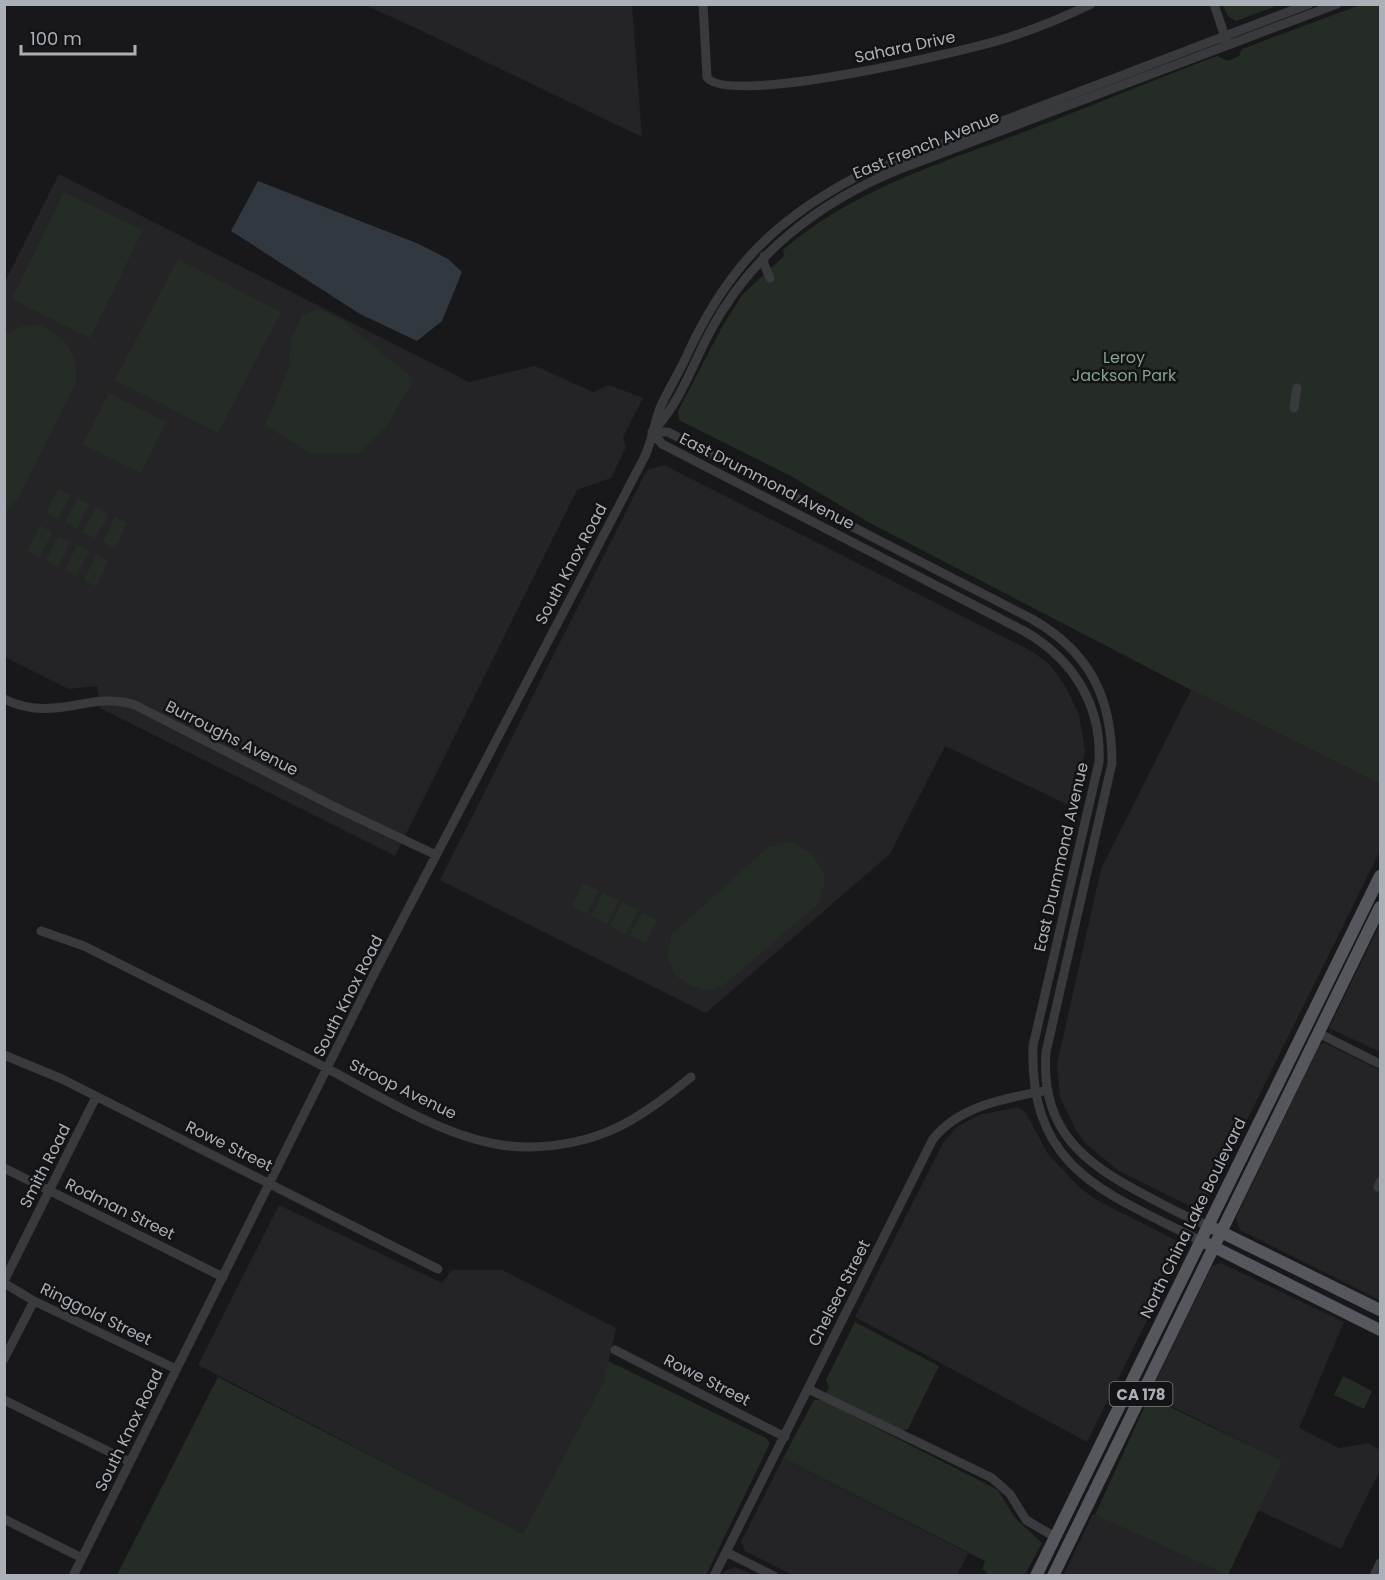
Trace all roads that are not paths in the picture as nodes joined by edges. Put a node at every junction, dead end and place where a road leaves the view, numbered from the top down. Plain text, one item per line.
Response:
1 (1091, 4) edge
2 (1214, 4) edge
3 (1309, 4) edge
4 (1337, 4) edge
5 (703, 5) edge
6 (1226, 41) junction
7 (834, 189) junction
8 (764, 258) junction
9 (770, 278) dead end
10 (1298, 388) dead end
11 (1294, 408) dead end
12 (652, 432) junction
13 (4, 699) edge
14 (436, 855) junction
15 (1380, 876) edge
16 (1380, 907) edge
17 (40, 931) dead end
18 (1318, 1033) junction
19 (4, 1054) edge
20 (1380, 1064) edge
21 (328, 1068) junction
22 (691, 1077) dead end
23 (1048, 1090) junction
24 (1034, 1093) junction
25 (96, 1097) junction
26 (4, 1168) edge
27 (271, 1183) junction
28 (50, 1191) junction
29 (1207, 1225) junction
30 (1220, 1232) junction
31 (1199, 1240) junction
32 (1213, 1247) junction
33 (438, 1269) dead end
34 (223, 1277) junction
35 (4, 1282) edge
36 (34, 1301) junction
37 (1380, 1310) edge
38 (1380, 1329) edge
39 (615, 1350) dead end
40 (4, 1359) edge
41 (176, 1369) junction
42 (808, 1389) junction
43 (4, 1400) edge
44 (785, 1437) junction
45 (130, 1462) junction
46 (1083, 1479) junction
47 (4, 1519) edge
48 (1055, 1536) junction
49 (1070, 1542) junction
50 (726, 1552) junction
51 (82, 1558) junction
52 (1380, 1563) edge
53 (73, 1575) edge
54 (714, 1575) edge
55 (774, 1575) edge
56 (1036, 1575) edge
57 (1053, 1575) edge
58 (1374, 1575) edge

1 - 5 street, Sahara Drive
2 - 6 street
3 - 6 street, East French Avenue
4 - 6 street, East French Avenue
6 - 7 street, East French Avenue
6 - 8 street, East French Avenue
7 - 8 street
7 - 12 street, East French Avenue
8 - 9 street
8 - 12 street, East French Avenue
10 - 11 street
12 - 14 street, South Knox Road
12 - 23 street, East Drummond Avenue
12 - 24 street, East Drummond Avenue
13 - 14 street, Burroughs Avenue
14 - 21 street, South Knox Road
15 - 29 main road, North China Lake Boulevard / CA 178
16 - 18 main road, North China Lake Boulevard / CA 178
17 - 21 street, Stroop Avenue
18 - 20 street
18 - 30 main road, North China Lake Boulevard / CA 178
19 - 25 street, Rowe Street
21 - 22 street, Stroop Avenue
21 - 27 street, South Knox Road
23 - 24 street, Chelsea Street
23 - 29 street, East Drummond Avenue
24 - 31 street, East Drummond Avenue
24 - 42 street, Chelsea Street
25 - 27 street, Rowe Street
25 - 28 street, Smith Road
26 - 28 street, Rodman Street
27 - 33 street, Rowe Street
27 - 34 street, South Knox Road
28 - 34 street, Rodman Street
28 - 35 street, Smith Road
29 - 30 main road
29 - 31 main road, North China Lake Boulevard / CA 178
30 - 32 main road, North China Lake Boulevard / CA 178
30 - 37 main road
31 - 32 main road
31 - 46 main road, North China Lake Boulevard / CA 178
32 - 38 main road
32 - 49 main road, North China Lake Boulevard / CA 178
34 - 41 street, South Knox Road
35 - 36 street, Ringgold Street
36 - 40 street
36 - 41 street, Ringgold Street
39 - 44 street, Rowe Street
41 - 45 street, South Knox Road
42 - 44 street, Chelsea Street
42 - 48 street
43 - 45 street
44 - 50 street, Chelsea Street
45 - 51 street, South Knox Road
46 - 48 main road, North China Lake Boulevard / CA 178
46 - 49 main road
47 - 51 street
48 - 56 main road, North China Lake Boulevard / CA 178
49 - 57 main road, North China Lake Boulevard / CA 178
50 - 54 street, Chelsea Street
50 - 55 street
51 - 53 street, South Knox Road
52 - 58 street

